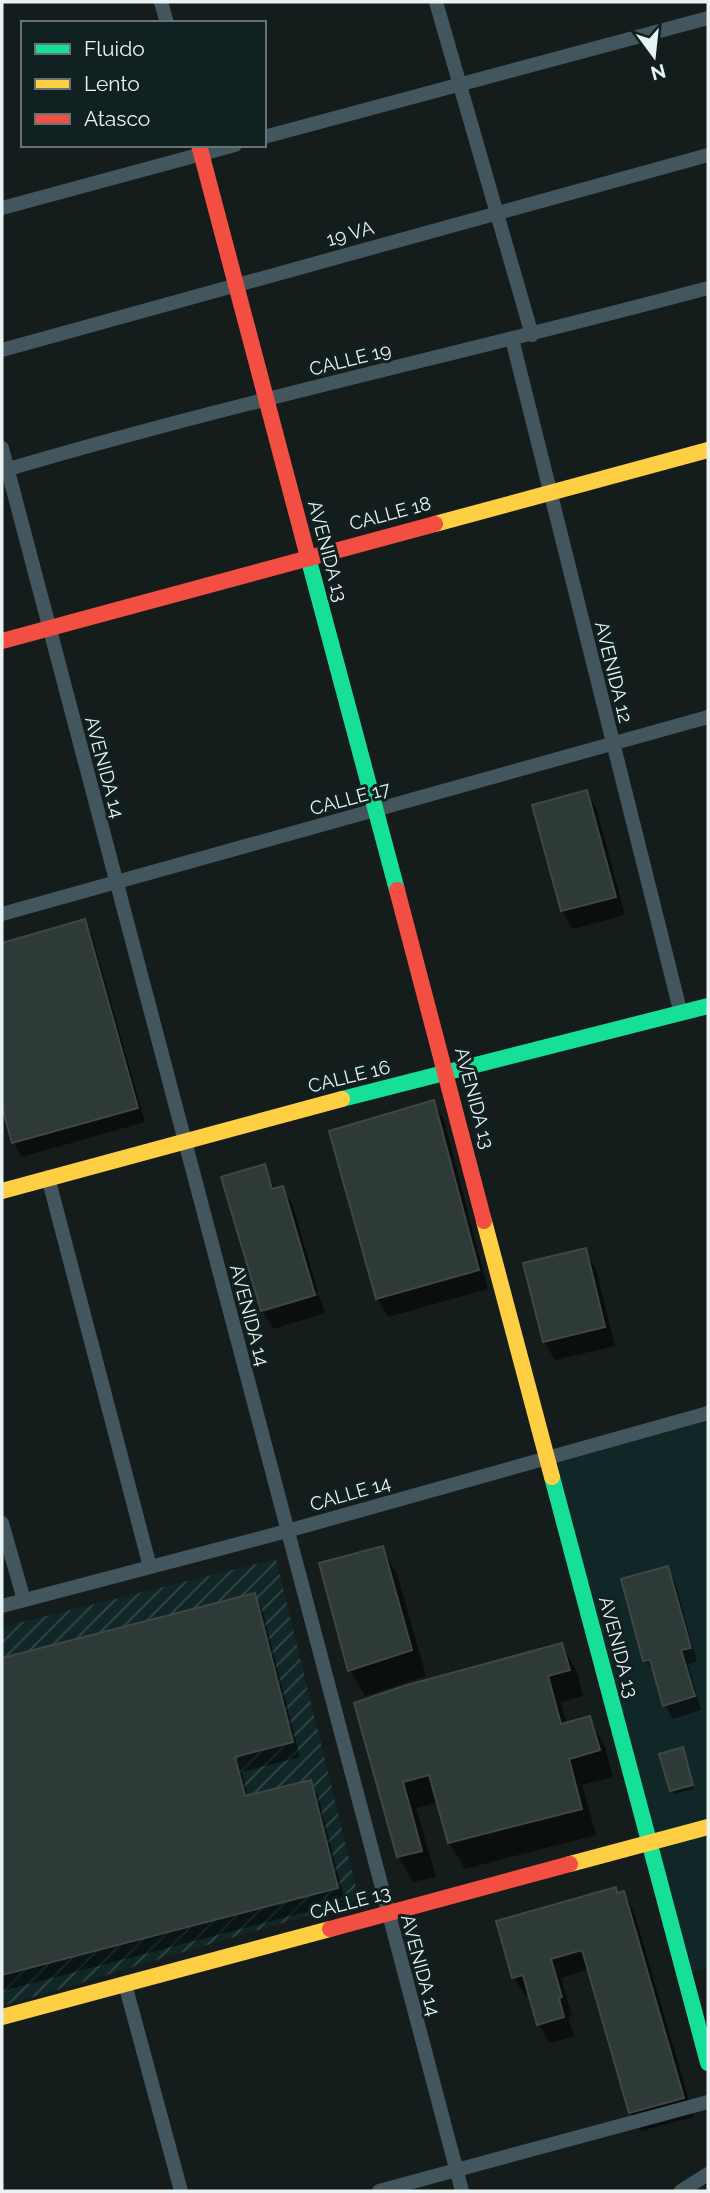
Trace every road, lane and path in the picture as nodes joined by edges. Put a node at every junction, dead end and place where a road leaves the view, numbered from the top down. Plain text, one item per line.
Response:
1 (161, 2) edge
2 (436, 2) edge
3 (708, 18) edge
4 (166, 21) edge
5 (459, 85) junction
6 (266, 136) edge
7 (221, 147) edge
8 (201, 150) edge
9 (708, 155) edge
10 (2, 208) edge
11 (497, 212) junction
12 (236, 285) junction
13 (708, 288) edge
14 (531, 335) junction
15 (512, 340) junction
16 (2, 350) edge
17 (267, 399) junction
18 (2, 448) edge
19 (708, 450) edge
20 (5, 470) edge
21 (550, 493) junction
22 (308, 556) junction
23 (49, 629) junction
24 (2, 641) edge
25 (708, 717) edge
26 (611, 744) junction
27 (375, 811) junction
28 (116, 882) junction
29 (2, 914) edge
30 (708, 1006) edge
31 (681, 1014) junction
32 (447, 1073) junction
33 (183, 1140) junction
34 (48, 1177) junction
35 (2, 1191) edge
36 (708, 1413) edge
37 (547, 1456) junction
38 (2, 1523) edge
39 (287, 1531) junction
40 (150, 1567) junction
41 (24, 1600) junction
42 (2, 1606) edge
43 (708, 1827) edge
44 (649, 1843) junction
45 (388, 1913) junction
46 (125, 1984) junction
47 (2, 2017) edge
48 (708, 2063) edge
49 (708, 2102) edge
50 (457, 2170) junction
51 (708, 2174) edge
52 (181, 2191) edge
53 (379, 2191) edge
54 (462, 2191) edge
55 (681, 2191) edge

1 - 4 street
2 - 5 street
3 - 5 street
5 - 6 street
5 - 11 street
7 - 8 street
8 - 10 street
8 - 12 street, AVENIDA 13
9 - 11 street, 19 VA
11 - 12 street, 19 VA
11 - 14 street
12 - 16 street, 19 VA
12 - 17 street, AVENIDA 13
13 - 14 street, CALLE 19
14 - 15 street, CALLE 19
15 - 17 street, CALLE 19
15 - 21 street, AVENIDA 12
17 - 20 street, CALLE 19
17 - 22 street, AVENIDA 13
18 - 20 street, AVENIDA 14
19 - 21 street, CALLE 18
20 - 23 street, AVENIDA 14
21 - 22 street, CALLE 18
21 - 26 street, AVENIDA 12
22 - 23 street, CALLE 18
22 - 27 street, AVENIDA 13
23 - 24 street, CALLE 18
23 - 28 street, AVENIDA 14
25 - 26 street, CALLE 17
26 - 27 street, CALLE 17
26 - 31 street, AVENIDA 12
27 - 28 street, CALLE 17
27 - 32 street, AVENIDA 13
28 - 29 street, CALLE 17
28 - 33 street, AVENIDA 14
30 - 31 street, CALLE 16
31 - 32 street, CALLE 16
32 - 33 street, CALLE 16
32 - 37 street, AVENIDA 13
33 - 34 street, CALLE 16
33 - 39 street, AVENIDA 14
34 - 35 street, CALLE 16
34 - 40 street
36 - 37 street, CALLE 14
37 - 39 street, CALLE 14
37 - 44 street, AVENIDA 13
38 - 41 street
39 - 40 street, CALLE 14
39 - 45 street, AVENIDA 14
40 - 41 street, CALLE 14
41 - 42 street, CALLE 14
43 - 44 street, CALLE 13
44 - 45 street, CALLE 13
44 - 48 street, AVENIDA 13
45 - 46 street, CALLE 13
45 - 50 street, AVENIDA 14
46 - 47 street, CALLE 13
46 - 52 street
49 - 50 street
50 - 53 street
50 - 54 street, AVENIDA 14
51 - 55 street

